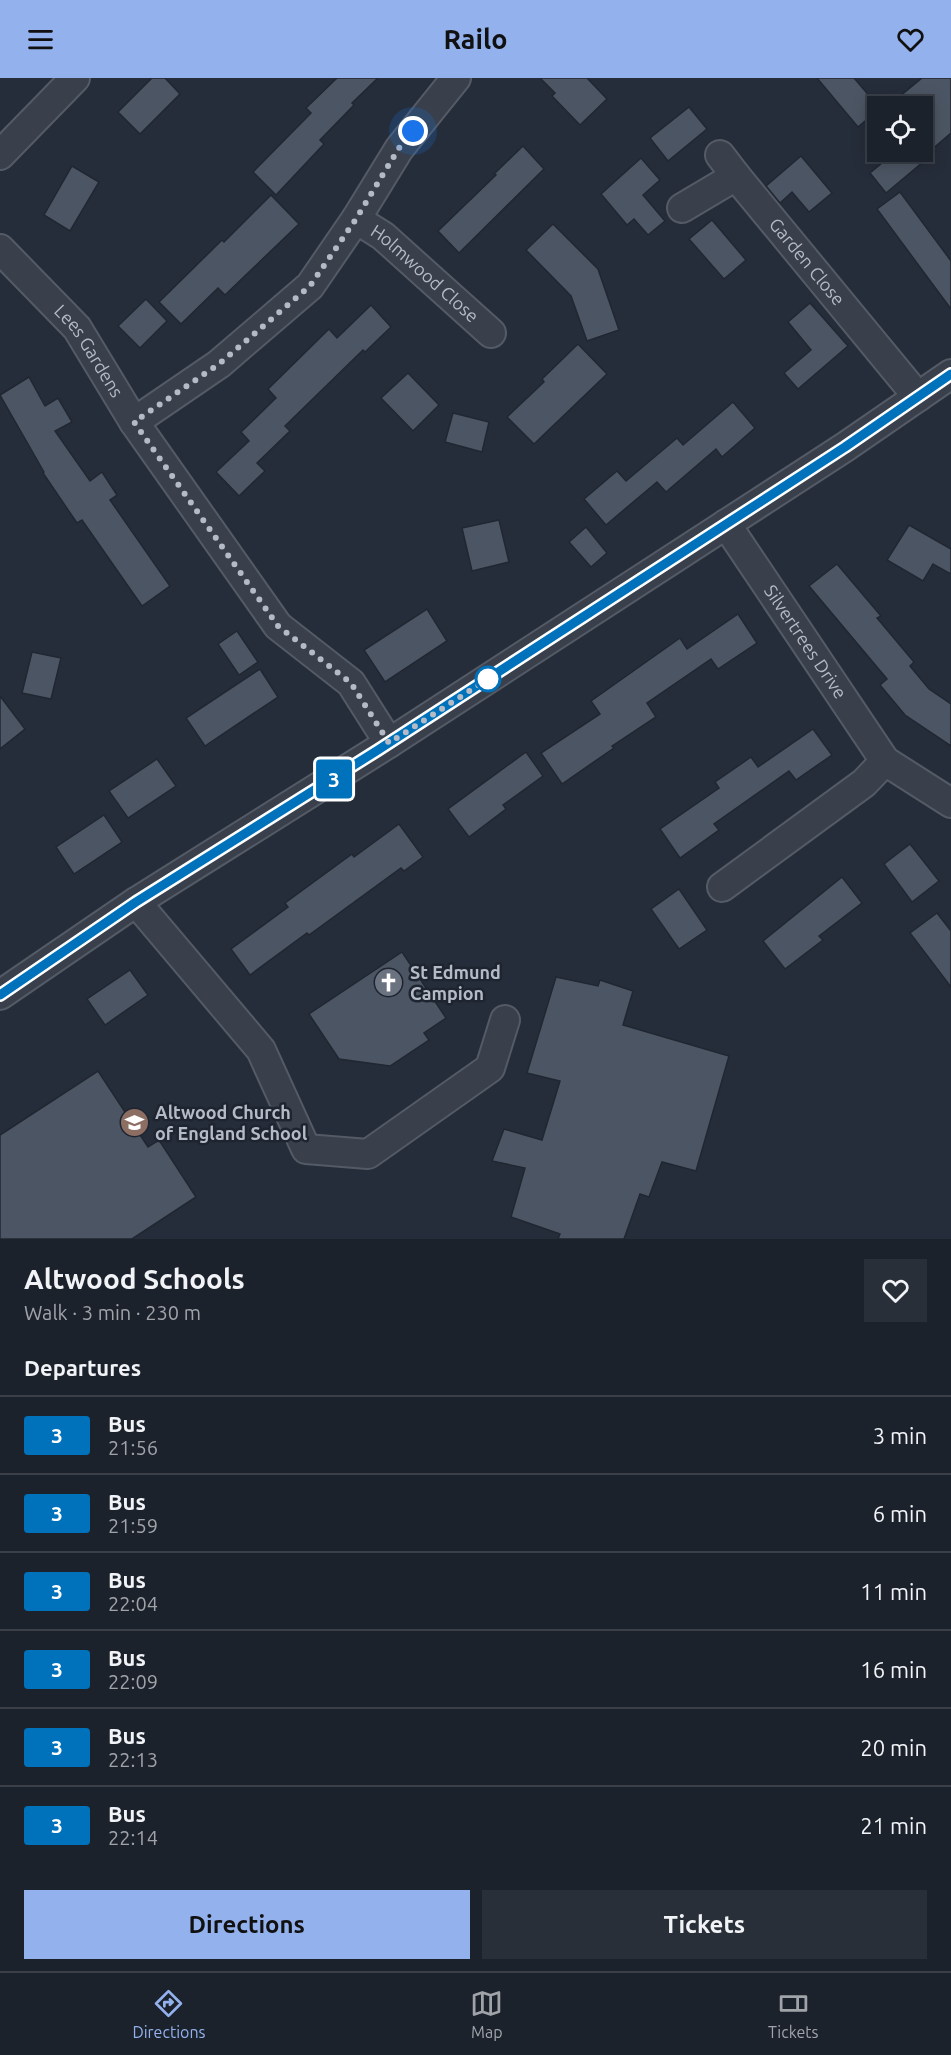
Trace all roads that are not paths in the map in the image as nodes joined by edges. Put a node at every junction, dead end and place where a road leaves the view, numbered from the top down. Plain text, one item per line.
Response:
1 (75, 78) edge
2 (456, 78) edge
3 (0, 155) edge
4 (682, 208) dead end
5 (356, 219) junction
6 (0, 249) edge
7 (491, 333) dead end
8 (951, 374) edge
9 (918, 397) junction
10 (134, 422) junction
11 (726, 524) junction
12 (389, 743) junction
13 (885, 761) junction
14 (951, 803) edge
15 (722, 887) dead end
16 (136, 902) junction
17 (0, 995) edge
18 (506, 1020) dead end

1 - 3 street
2 - 5 street
4 - 9 street, Garden Close
5 - 7 street, Holmwood Close
5 - 10 street
6 - 10 street, Lees Gardens
8 - 9 street
9 - 11 street
10 - 12 street, Lees Gardens
11 - 12 street
11 - 13 street, Silvertrees Drive
12 - 16 street
13 - 14 street, Silvertrees Drive
13 - 15 street
16 - 17 street
16 - 18 street

